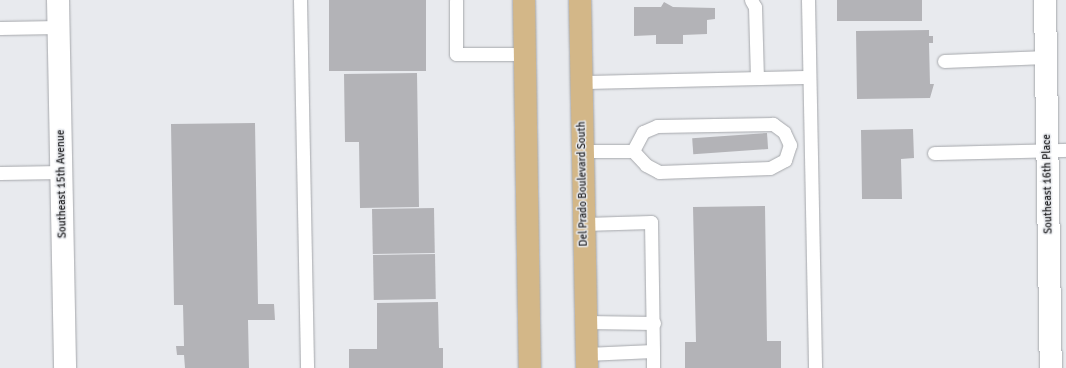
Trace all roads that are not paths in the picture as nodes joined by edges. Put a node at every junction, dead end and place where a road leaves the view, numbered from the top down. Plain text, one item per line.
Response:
1 (58, 0) edge
2 (300, 0) edge
3 (456, 0) edge
4 (524, 0) edge
5 (580, 0) edge
6 (751, 0) edge
7 (808, 0) edge
8 (1045, 0) edge
9 (59, 27) junction
10 (0, 28) edge
11 (525, 54) junction
12 (1046, 57) junction
13 (944, 61) dead end
14 (809, 77) junction
15 (757, 78) junction
16 (582, 82) junction
17 (811, 144) junction
18 (790, 145) junction
19 (1056, 150) edge
20 (633, 151) junction
21 (583, 152) junction
22 (934, 153) dead end
23 (62, 172) junction
24 (0, 174) edge
25 (584, 224) junction
26 (586, 322) junction
27 (654, 323) junction
28 (652, 351) junction
29 (586, 361) edge
30 (65, 368) edge
31 (307, 368) edge
32 (530, 368) edge
33 (653, 368) edge
34 (815, 368) edge
35 (1051, 368) edge

1 - 9 street, Southeast 15th Avenue
2 - 31 lane
3 - 11 lane
4 - 11 main road
5 - 16 main road, Del Prado Boulevard South
6 - 15 lane
7 - 14 lane
8 - 12 street, Southeast 16th Place
9 - 10 lane
9 - 23 street, Southeast 15th Avenue
11 - 32 main road
12 - 13 lane
12 - 19 street, Southeast 16th Place
14 - 15 lane
14 - 17 lane
15 - 16 lane
16 - 21 main road, Del Prado Boulevard South
17 - 18 lane
17 - 34 lane
18 - 20 lane
18 - 20 lane
19 - 22 lane
19 - 35 street, Southeast 16th Place
20 - 21 lane
21 - 25 main road, Del Prado Boulevard South
23 - 24 lane
23 - 30 street, Southeast 15th Avenue
25 - 26 main road, Del Prado Boulevard South
25 - 27 lane
26 - 27 lane
26 - 29 main road, Del Prado Boulevard South
27 - 28 lane
28 - 29 lane
28 - 33 lane

